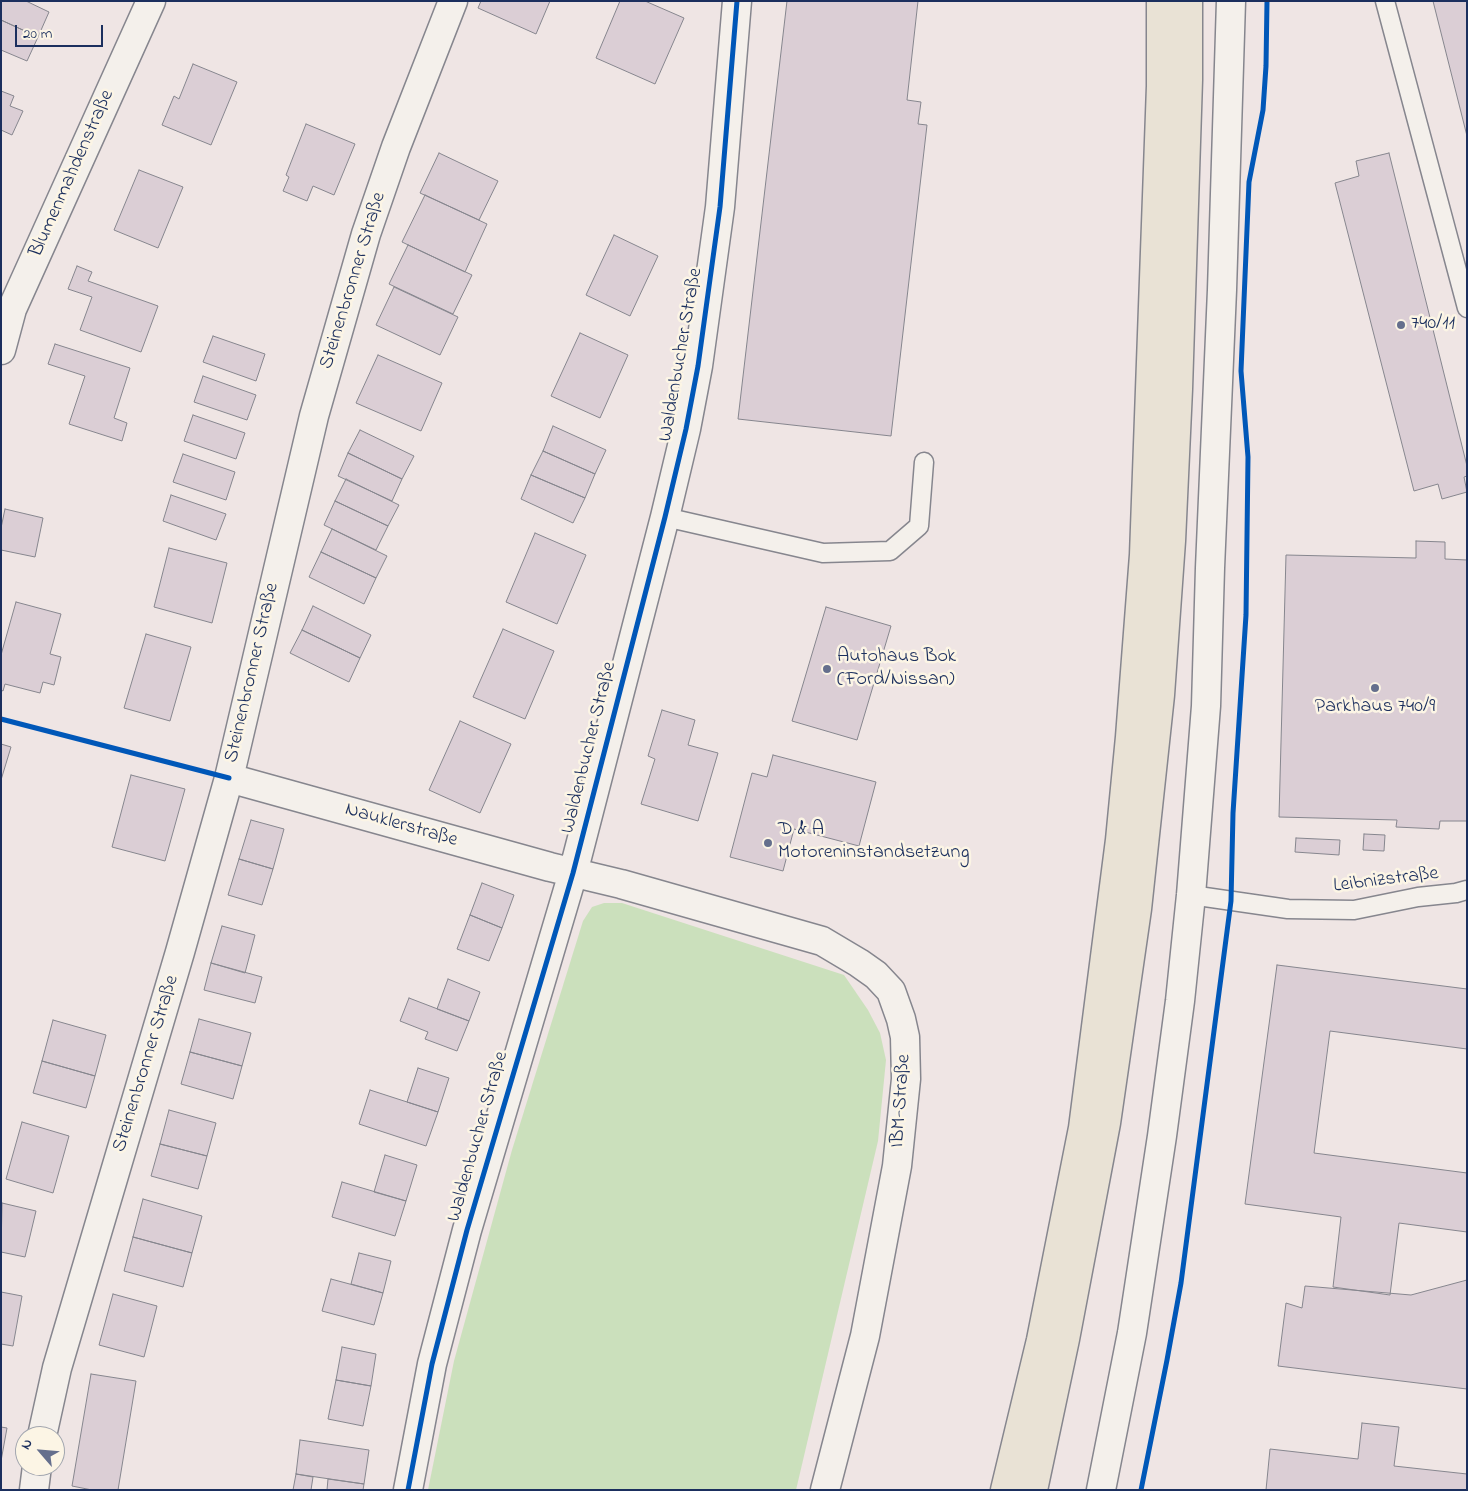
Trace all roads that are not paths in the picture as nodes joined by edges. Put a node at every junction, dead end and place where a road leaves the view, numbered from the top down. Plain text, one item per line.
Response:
1 (151, 1) edge
2 (453, 1) edge
3 (737, 1) edge
4 (1161, 1) edge
5 (1188, 1) edge
6 (1231, 1) edge
7 (1385, 1) edge
8 (7, 307) edge
9 (1467, 308) edge
10 (1, 350) edge
11 (924, 462) dead end
12 (665, 517) junction
13 (228, 778) junction
14 (573, 873) junction
15 (1467, 890) edge
16 (1191, 895) junction
17 (44, 1426) edge
18 (36, 1476) edge
19 (34, 1490) edge
20 (408, 1490) edge
21 (825, 1490) edge
22 (1005, 1490) edge
23 (1033, 1490) edge
24 (1101, 1490) edge

1 - 8 street, Blumenmahdenstraße
2 - 13 street, Steinenbronner Straße
3 - 12 street, Waldenbucher Straße
4 - 22 highway
5 - 23 highway
6 - 16 street
7 - 9 lane
8 - 10 street, Blumenmahdenstraße
11 - 12 lane
12 - 14 street, Waldenbucher Straße
13 - 14 street, Nauklerstraße
13 - 17 street, Steinenbronner Straße
14 - 20 street, Waldenbucher Straße
14 - 21 street, IBM-Straße
15 - 16 lane, Leibnizstraße
16 - 24 street
18 - 19 street

